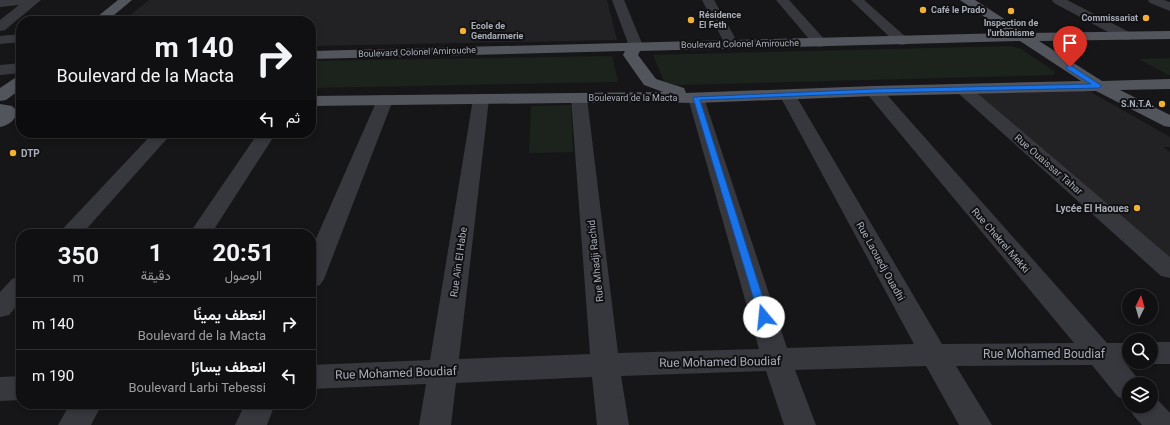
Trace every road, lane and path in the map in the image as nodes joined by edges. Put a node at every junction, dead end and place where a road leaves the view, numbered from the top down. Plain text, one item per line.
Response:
1 (34, 0) edge
2 (126, 0) edge
3 (139, 0) edge
4 (618, 0) edge
5 (708, 0) edge
6 (782, 0) edge
7 (857, 0) edge
8 (966, 0) edge
9 (1058, 0) edge
10 (1154, 0) edge
11 (0, 3) edge
12 (1170, 7) edge
13 (105, 16) edge
14 (120, 16) edge
15 (0, 27) edge
16 (1126, 36) junction
17 (1170, 36) edge
18 (1022, 37) junction
19 (16, 38) edge
20 (0, 40) edge
21 (902, 41) junction
22 (820, 43) junction
23 (732, 45) junction
24 (636, 46) junction
25 (316, 55) edge
26 (16, 68) edge
27 (0, 70) edge
28 (650, 82) junction
29 (1170, 84) edge
30 (1099, 86) junction
31 (964, 90) junction
32 (874, 91) junction
33 (16, 92) edge
34 (788, 96) junction
35 (615, 97) junction
36 (579, 98) junction
37 (696, 98) junction
38 (481, 99) junction
39 (385, 100) junction
40 (16, 102) edge
41 (316, 102) edge
42 (7, 112) edge
43 (1170, 122) edge
44 (158, 138) edge
45 (264, 138) edge
46 (74, 229) edge
47 (203, 229) edge
48 (316, 267) edge
49 (1170, 270) edge
50 (16, 290) edge
51 (0, 308) edge
52 (1158, 353) edge
53 (1170, 353) edge
54 (1100, 354) junction
55 (1122, 354) edge
56 (933, 355) junction
57 (777, 361) junction
58 (605, 365) junction
59 (443, 371) junction
60 (316, 377) edge
61 (1122, 380) edge
62 (16, 388) edge
63 (0, 389) edge
64 (84, 409) edge
65 (258, 409) edge
66 (1150, 413) edge
67 (74, 425) edge
68 (251, 425) edge
69 (435, 425) edge
70 (613, 425) edge
71 (800, 425) edge
72 (976, 425) edge
73 (1161, 425) edge

1 - 11 street
1 - 15 street
2 - 13 main road
3 - 14 main road
4 - 24 street
5 - 23 street
6 - 22 street
7 - 21 street
8 - 18 main road
9 - 16 street
10 - 12 street
16 - 17 main road, Boulevard Colonel Amirouche
16 - 18 main road, Boulevard Colonel Amirouche
18 - 21 main road, Boulevard Colonel Amirouche
18 - 30 main road
19 - 20 street
21 - 22 main road, Boulevard Colonel Amirouche
22 - 23 main road, Boulevard Colonel Amirouche
23 - 24 main road, Boulevard Colonel Amirouche
24 - 25 main road, Boulevard Colonel Amirouche
24 - 28 main road
26 - 27 street
28 - 35 main road
28 - 37 main road
29 - 30 main road, Boulevard de la Macta
30 - 31 main road, Boulevard de la Macta
30 - 43 main road
31 - 32 main road, Boulevard de la Macta
31 - 49 street, Rue Ouaissar Tahar
32 - 34 main road, Boulevard de la Macta
32 - 54 street, Rue Chekrel Mekki
33 - 42 main road
34 - 37 main road, Boulevard de la Macta
34 - 56 street, Rue Laouedj Ouadhi
35 - 36 main road, Boulevard de la Macta
35 - 37 main road, Boulevard de la Macta
36 - 38 main road, Boulevard de la Macta
36 - 58 street, Rue Mhadji Rachid
37 - 57 street
38 - 39 main road, Boulevard de la Macta
38 - 59 street, Rue Aïn El Habe
39 - 41 main road, Boulevard de la Macta
39 - 48 street
40 - 42 main road
44 - 46 street
45 - 47 street
50 - 51 street
52 - 53 street
54 - 55 street, Rue Mohamed Boudiaf
54 - 56 street, Rue Mohamed Boudiaf
54 - 61 street, Rue Chekrel Mekki
56 - 57 street, Rue Mohamed Boudiaf
56 - 72 street, Rue Laouedj Ouadhi
57 - 58 street, Rue Mohamed Boudiaf
57 - 71 street
58 - 59 street, Rue Mohamed Boudiaf
58 - 70 street, Rue Mhadji Rachid
59 - 60 street, Rue Mohamed Boudiaf
59 - 69 street, Rue Aïn El Habe
62 - 63 street
64 - 67 street
65 - 68 street
66 - 73 street

